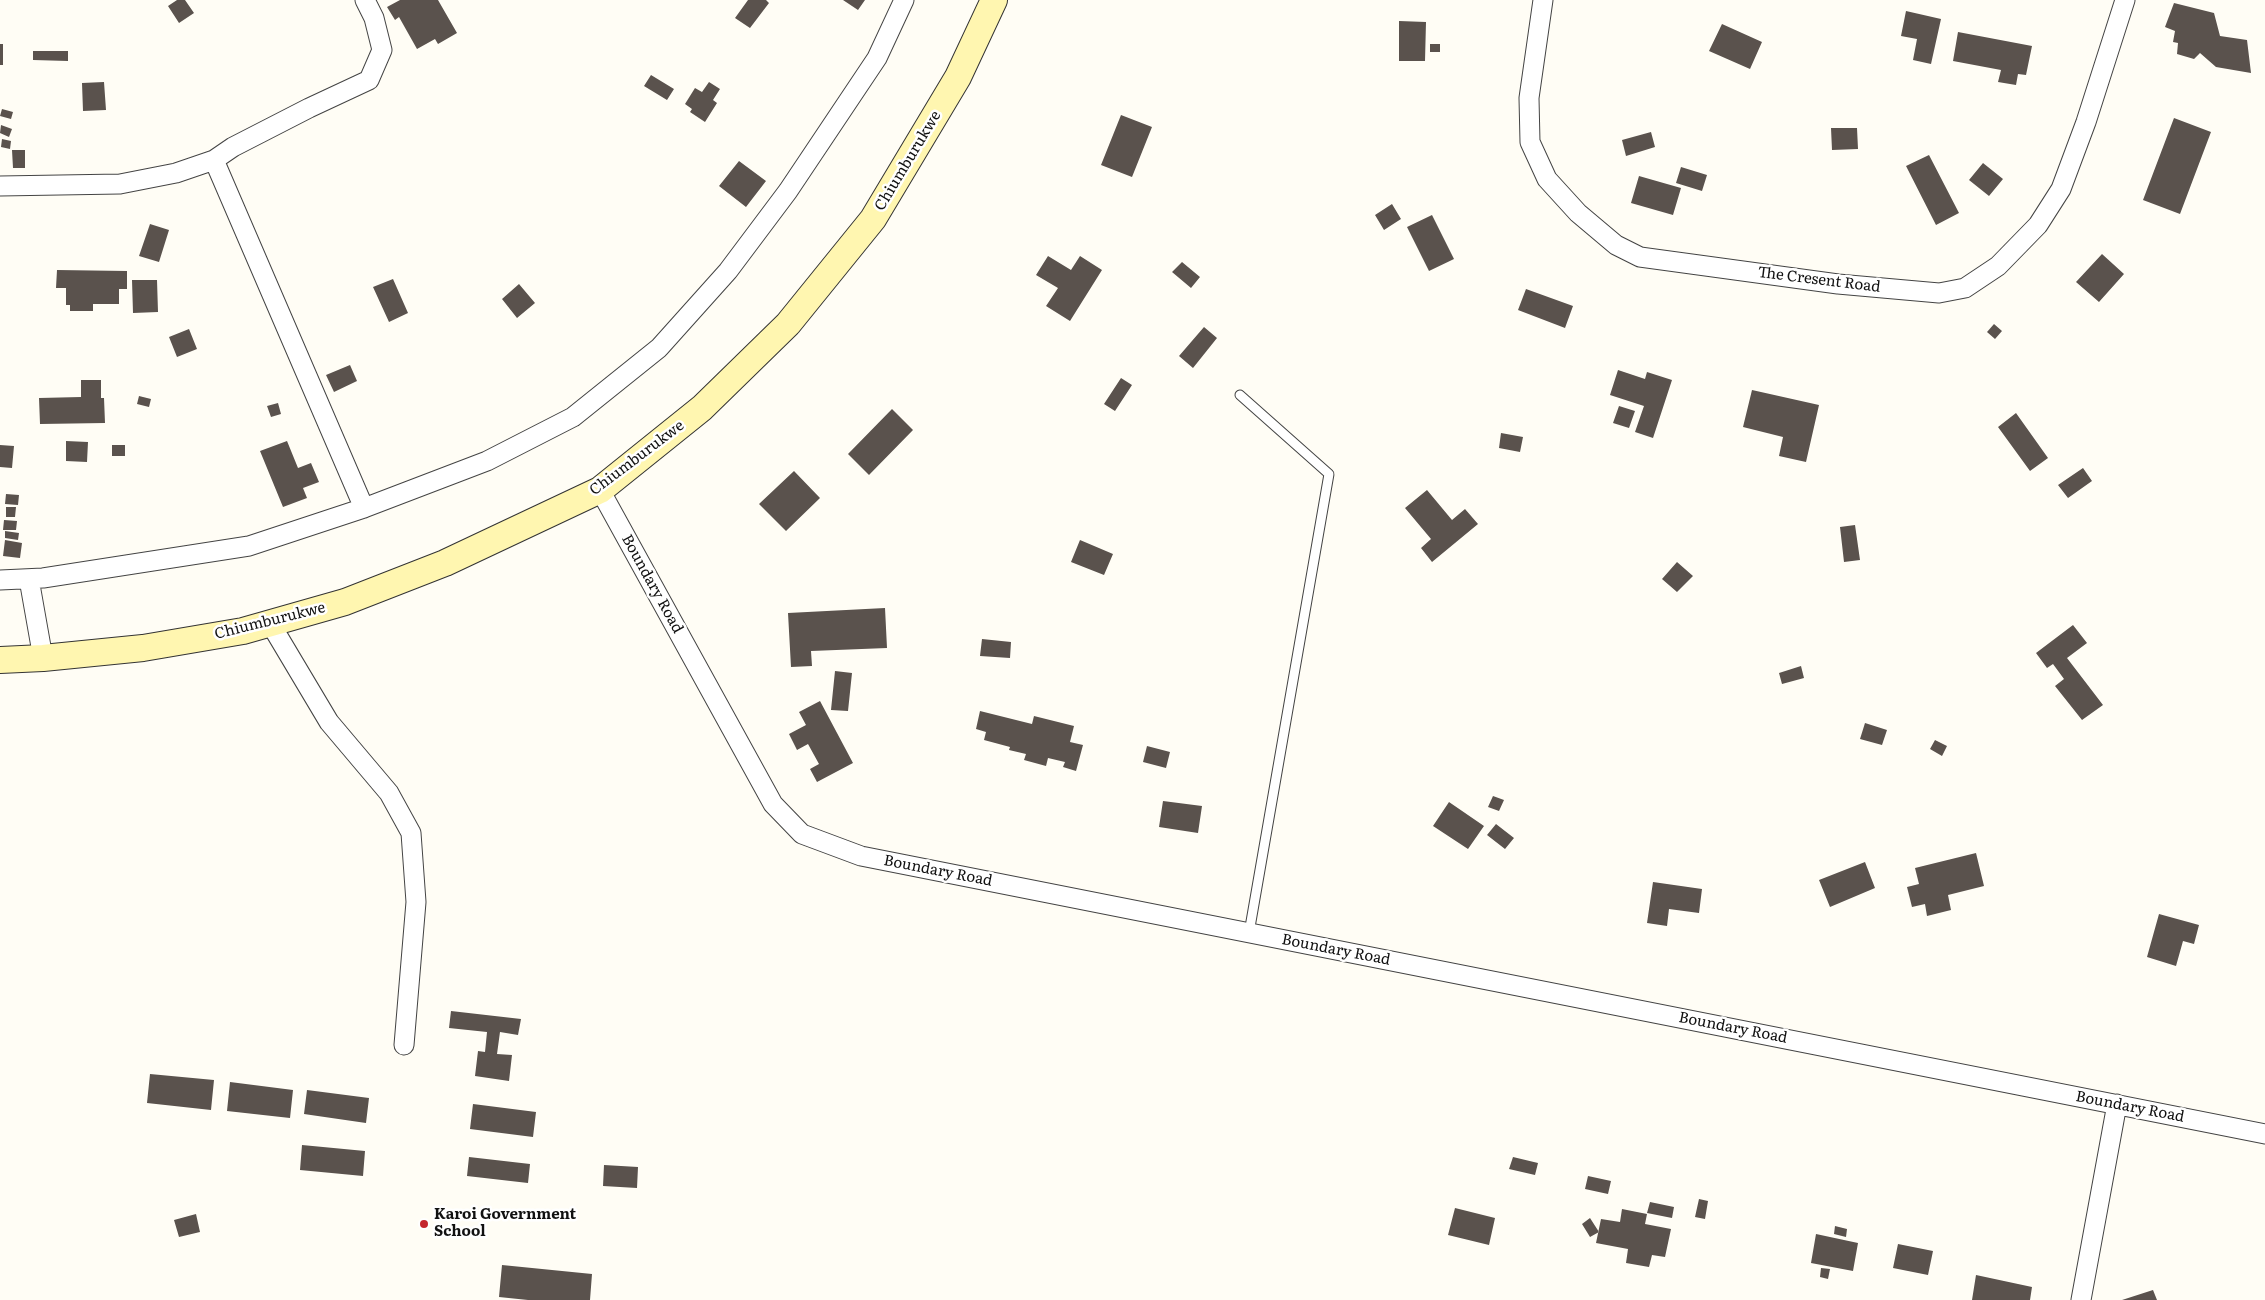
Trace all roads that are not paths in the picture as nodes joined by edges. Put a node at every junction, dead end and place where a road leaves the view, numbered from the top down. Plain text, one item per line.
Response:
1 (365, 0) edge
2 (904, 0) edge
3 (994, 0) edge
4 (1543, 0) edge
5 (2125, 0) edge
6 (214, 160) junction
7 (0, 186) edge
8 (1240, 395) dead end
9 (600, 490) junction
10 (364, 508) junction
11 (29, 579) junction
12 (0, 580) edge
13 (270, 623) junction
14 (43, 658) junction
15 (0, 660) edge
16 (1249, 933) junction
17 (404, 1045) dead end
18 (2116, 1104) junction
19 (2265, 1134) edge
20 (2081, 1300) edge

1 - 6 street
2 - 10 street
3 - 9 street, Chiumburukwe
4 - 5 street, The Cresent Road
6 - 7 street
6 - 10 street
8 - 16 lane
9 - 13 street, Chiumburukwe
9 - 16 street, Boundary Road
10 - 11 street
11 - 12 street
11 - 14 street
13 - 14 street, Chiumburukwe
13 - 17 street
14 - 15 street, Chiumburukwe
16 - 18 street, Boundary Road
18 - 19 street, Boundary Road
18 - 20 street

